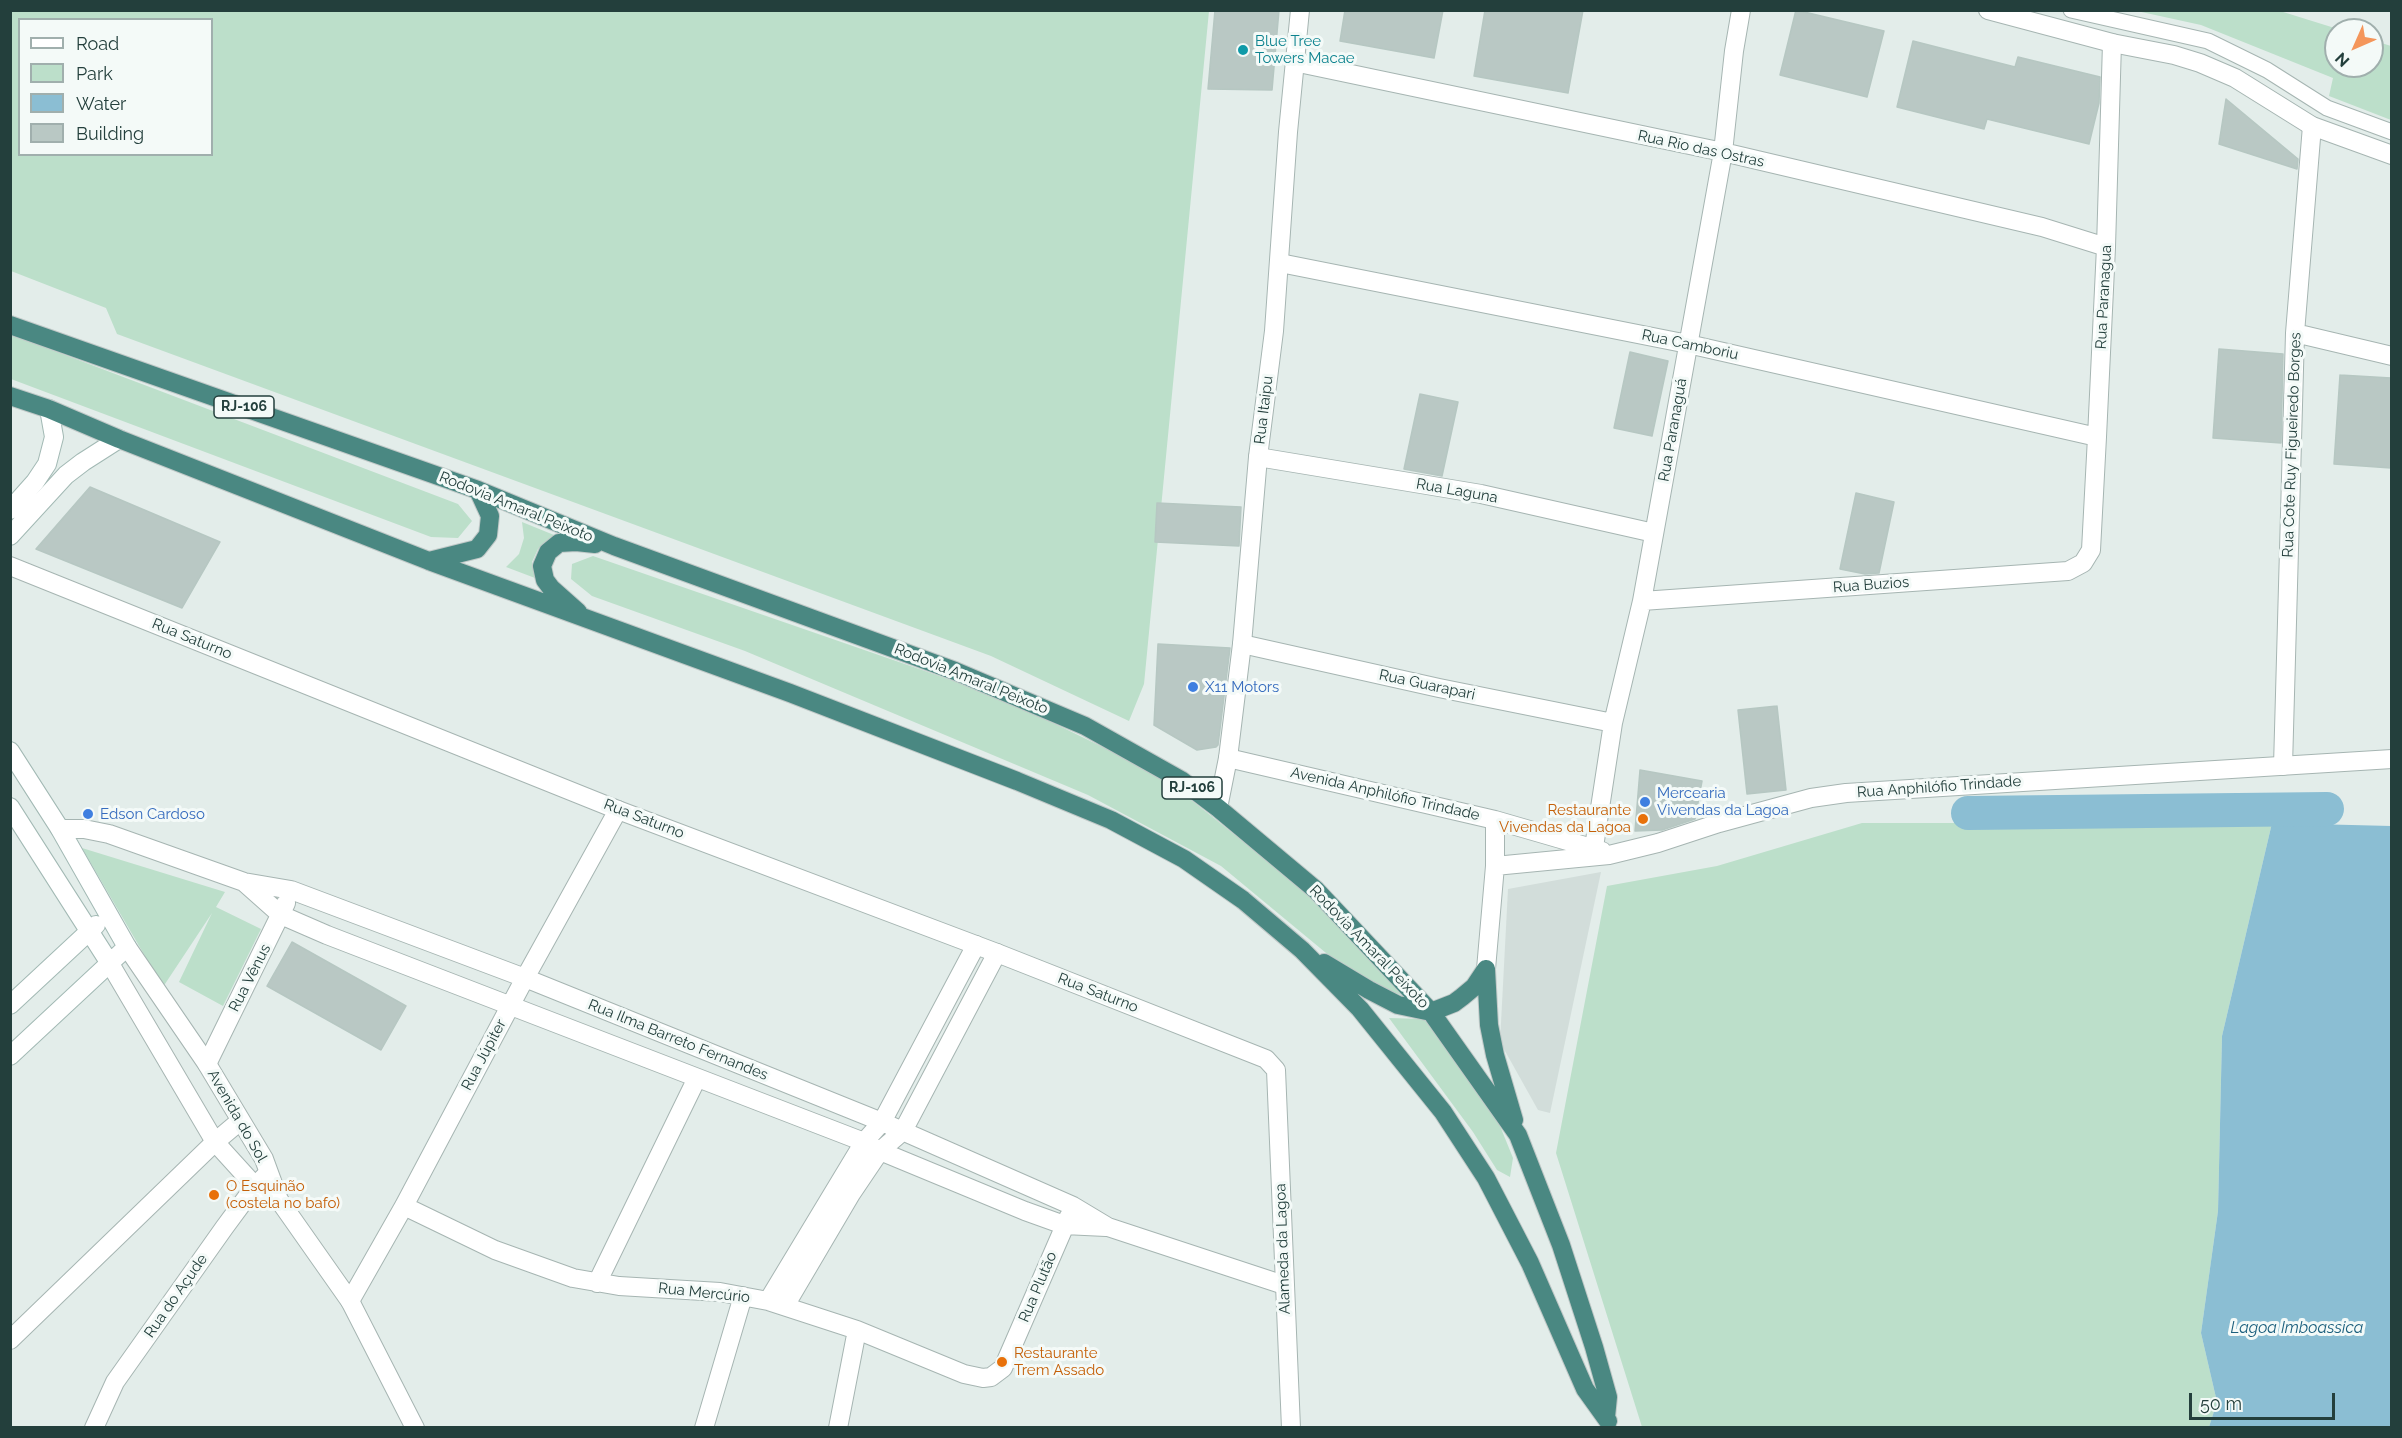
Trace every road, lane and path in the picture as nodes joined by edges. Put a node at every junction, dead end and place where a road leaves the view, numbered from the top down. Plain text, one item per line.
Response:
1 (1300, 10) edge
2 (1741, 10) edge
3 (1988, 10) edge
4 (2071, 10) edge
5 (2112, 43) junction
6 (1294, 62) junction
7 (2312, 126) junction
8 (2391, 132) edge
9 (1723, 152) junction
10 (2391, 155) edge
11 (2106, 247) junction
12 (1280, 263) junction
13 (10, 325) edge
14 (2295, 333) junction
15 (1688, 344) junction
16 (2391, 356) edge
17 (10, 396) edge
18 (49, 409) junction
19 (2097, 437) junction
20 (118, 439) junction
21 (1258, 457) junction
22 (478, 490) junction
23 (10, 510) edge
24 (1654, 533) junction
25 (10, 536) edge
26 (614, 546) junction
27 (2091, 550) joint
28 (429, 561) junction
29 (10, 566) edge
30 (1642, 601) junction
31 (585, 618) junction
32 (1242, 644) junction
33 (1613, 723) junction
34 (10, 751) edge
35 (1228, 759) junction
36 (2391, 759) edge
37 (2283, 766) junction
38 (10, 807) edge
39 (1218, 808) junction
40 (618, 810) junction
41 (1495, 820) junction
42 (60, 829) junction
43 (1601, 851) junction
44 (1495, 866) junction
45 (244, 882) junction
46 (291, 890) junction
47 (107, 913) junction
48 (281, 915) junction
49 (89, 932) junction
50 (975, 945) junction
51 (127, 947) junction
52 (1302, 950) junction
53 (997, 954) junction
54 (109, 962) junction
55 (1486, 969) junction
56 (525, 978) junction
57 (10, 1005) edge
58 (511, 1005) junction
59 (1431, 1012) junction
60 (10, 1056) edge
61 (207, 1064) junction
62 (1276, 1070) joint
63 (697, 1078) junction
64 (240, 1121) junction
65 (882, 1122) junction
66 (903, 1131) junction
67 (1518, 1135) junction
68 (215, 1142) junction
69 (864, 1143) junction
70 (880, 1151) junction
71 (269, 1172) junction
72 (255, 1186) junction
73 (279, 1200) junction
74 (404, 1206) junction
75 (1073, 1206) junction
76 (1064, 1225) junction
77 (1108, 1227) junction
78 (597, 1283) junction
79 (1284, 1286) junction
80 (743, 1296) junction
81 (350, 1301) junction
82 (776, 1303) junction
83 (858, 1330) junction
84 (10, 1340) edge
85 (1003, 1368) joint
86 (1608, 1422) edge
87 (94, 1428) edge
88 (415, 1428) edge
89 (704, 1428) edge
90 (838, 1428) edge
91 (1291, 1428) edge

1 - 6 street, Rua Itaipu
2 - 9 street, Rua Paranaguá
3 - 5 street
4 - 8 street
5 - 7 street
5 - 11 street, Rua Paranagua
6 - 9 street, Rua Rio das Ostras
6 - 12 street, Rua Itaipu
7 - 10 street
7 - 14 street, Rua Cote Ruy Figueiredo Borges
9 - 11 street, Rua Rio das Ostras
9 - 15 street, Rua Paranaguá
11 - 19 street, Rua Paranagua
12 - 15 street, Rua Camboriu
12 - 21 street, Rua Itaipu
13 - 22 highway, Rodovia Amaral Peixoto / RJ-106
14 - 16 street
14 - 37 street, Rua Cote Ruy Figueiredo Borges
15 - 19 street, Rua Camboriu
15 - 24 street, Rua Paranaguá
17 - 18 highway, Rodovia Amaral Peixoto / RJ-106
18 - 20 highway, Rodovia Amaral Peixoto / RJ-106
18 - 23 street
19 - 27 street, Rua Paranagua
20 - 25 street
20 - 28 highway, Rodovia Amaral Peixoto / RJ-106
21 - 24 street, Rua Laguna
21 - 32 street, Rua Itaipu
22 - 26 highway, Rodovia Amaral Peixoto / RJ-106
22 - 28 highway
24 - 30 street, Rua Paranaguá
26 - 31 highway
26 - 39 highway, Rodovia Amaral Peixoto / RJ-106
27 - 30 street, Rua Buzios
28 - 31 highway, Rodovia Amaral Peixoto / RJ-106
29 - 40 street, Rua Saturno
30 - 33 street, Rua Paranaguá
31 - 52 highway, Rodovia Amaral Peixoto / RJ-106
32 - 33 street, Rua Guarapari
32 - 35 street, Rua Itaipu
33 - 43 street, Rua Paranaguá
34 - 42 street, Avenida do Sol
35 - 39 street, Rua Itaipu
35 - 41 street, Avenida Anphilófio Trindade
36 - 37 street, Rua Anphilófio Trindade
37 - 43 street, Rua Anphilófio Trindade
38 - 49 street, Avenida do Sol
39 - 59 highway, Rodovia Amaral Peixoto / RJ-106
40 - 50 street, Rua Saturno
40 - 56 street, Rua Júpiter
41 - 43 street, Avenida Anphilófio Trindade
41 - 44 street
42 - 45 street, Rua Ilma Barreto Fernandes
42 - 47 street, Avenida do Sol
43 - 44 street, Rua Anphilófio Trindade
44 - 55 street
45 - 46 street, Rua Ilma Barreto Fernandes
45 - 48 street, Rua Ilma Barreto Fernandes
46 - 48 street, Rua Vênus
46 - 56 street, Rua Ilma Barreto Fernandes
47 - 49 street
47 - 51 street, Avenida do Sol
48 - 58 street, Rua Ilma Barreto Fernandes
48 - 61 street, Rua Vênus
49 - 54 street, Avenida do Sol
49 - 57 street
50 - 53 street, Rua Saturno
50 - 65 street
51 - 54 street
51 - 61 street, Avenida do Sol
52 - 59 highway
52 - 86 highway, Rodovia Amaral Peixoto / RJ-106
53 - 62 street, Rua Saturno
53 - 66 street
54 - 60 street
54 - 68 street, Avenida do Sol
55 - 59 highway
55 - 67 highway
56 - 58 street, Rua Júpiter
56 - 65 street, Rua Ilma Barreto Fernandes
58 - 63 street, Rua Ilma Barreto Fernandes
58 - 74 street, Rua Júpiter
59 - 67 highway, Rodovia Amaral Peixoto / RJ-106
61 - 64 street, Avenida do Sol
62 - 79 street, Alameda da Lagoa
63 - 69 street, Rua Ilma Barreto Fernandes
63 - 78 street
64 - 68 street
64 - 71 street, Avenida do Sol
65 - 66 street, Rua Ilma Barreto Fernandes
65 - 69 street
66 - 70 street
66 - 75 street, Rua Ilma Barreto Fernandes
67 - 86 highway, Rodovia Amaral Peixoto / RJ-106
68 - 72 street, Avenida do Sol
68 - 84 street
69 - 70 street, Rua Ilma Barreto Fernandes
69 - 82 street
70 - 76 street, Rua Ilma Barreto Fernandes
70 - 82 street
71 - 72 street, Rua do Açude
71 - 73 street, Avenida do Sol
72 - 73 street, Avenida do Sol
72 - 87 street, Rua do Açude
73 - 81 street
74 - 78 street, Rua Mercúrio
74 - 81 street, Rua Júpiter
75 - 76 street, Rua Plutão
75 - 77 street, Rua Ilma Barreto Fernandes
76 - 77 street, Rua Ilma Barreto Fernandes
76 - 85 street, Rua Plutão
77 - 79 street, Rua Ilma Barreto Fernandes
78 - 80 street, Rua Mercúrio
79 - 91 street, Alameda da Lagoa
80 - 82 street, Rua Mercúrio
80 - 89 street
81 - 88 street
82 - 83 street, Rua Mercúrio
83 - 85 street, Rua Mercúrio
83 - 90 street

